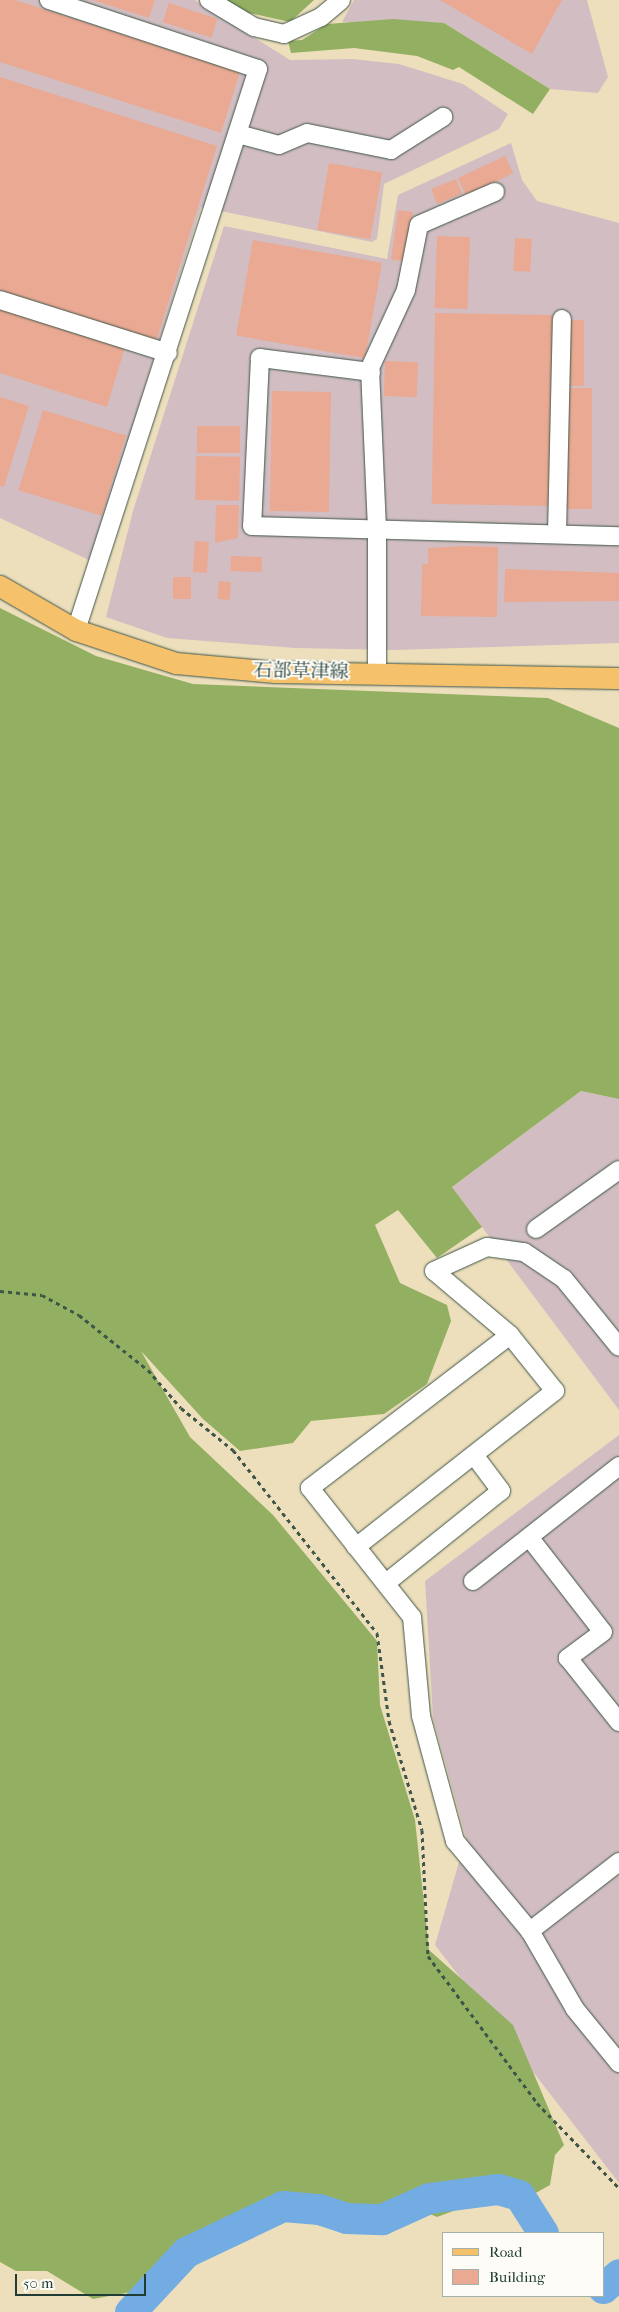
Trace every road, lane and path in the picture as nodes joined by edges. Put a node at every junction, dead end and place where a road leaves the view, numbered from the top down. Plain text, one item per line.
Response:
1 (49, 0) edge
2 (208, 0) edge
3 (341, 0) edge
4 (444, 117) dead end
5 (238, 134) junction
6 (495, 192) dead end
7 (0, 300) edge
8 (562, 320) dead end
9 (168, 353) junction
10 (370, 372) junction
11 (377, 529) junction
12 (557, 534) junction
13 (619, 536) edge
14 (0, 586) edge
15 (76, 630) junction
16 (377, 674) junction
17 (619, 678) edge
18 (619, 1170) edge
19 (536, 1229) dead end
20 (0, 1291) edge
21 (510, 1335) junction
22 (619, 1347) edge
23 (474, 1455) junction
24 (619, 1466) edge
25 (529, 1537) junction
26 (356, 1546) junction
27 (473, 1581) dead end
28 (386, 1584) junction
29 (619, 1722) edge
30 (619, 1862) edge
31 (530, 1931) junction
32 (619, 2063) edge
33 (619, 2188) edge

1 - 5 street
2 - 3 street
4 - 5 street
5 - 9 street
6 - 10 street
7 - 9 street
8 - 12 street
9 - 15 street
10 - 11 street
10 - 11 street
11 - 12 street
11 - 16 street
12 - 13 street
14 - 15 main road, 石部草津線
15 - 16 main road, 石部草津線
16 - 17 main road, 石部草津線
18 - 19 street
20 - 33 path
21 - 22 street
21 - 23 street
21 - 26 street
23 - 26 street
23 - 28 street
24 - 25 street
25 - 27 street
25 - 29 street
26 - 28 street
28 - 31 street
30 - 31 street
31 - 32 street

